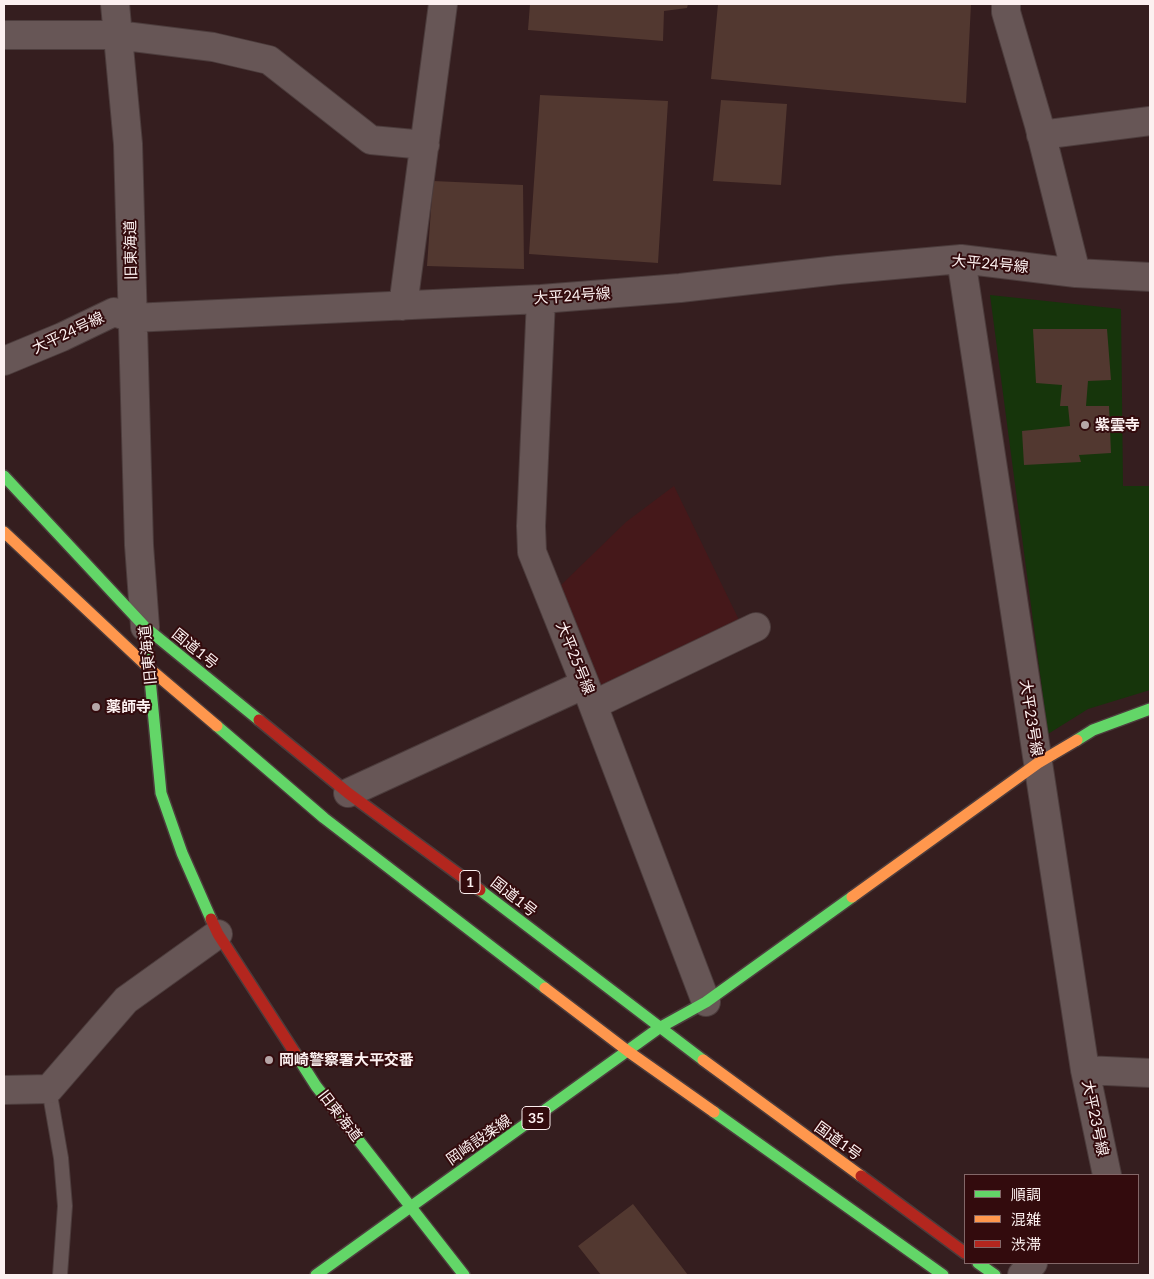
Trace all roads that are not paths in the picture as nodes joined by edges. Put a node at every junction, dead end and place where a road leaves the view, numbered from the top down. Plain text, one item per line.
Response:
1 (115, 4) edge
2 (443, 4) edge
3 (1006, 4) edge
4 (4, 35) edge
5 (118, 35) junction
6 (1150, 121) edge
7 (1041, 135) junction
8 (425, 145) junction
9 (961, 259) junction
10 (1076, 273) junction
11 (1150, 277) edge
12 (541, 299) junction
13 (403, 306) junction
14 (132, 318) junction
15 (4, 361) edge
16 (4, 476) edge
17 (4, 532) edge
18 (145, 627) junction
19 (756, 628) dead end
20 (150, 669) junction
21 (589, 694) junction
22 (1150, 709) edge
23 (1038, 763) junction
24 (348, 793) junction
25 (218, 934) junction
26 (706, 1002) junction
27 (659, 1028) junction
28 (629, 1052) junction
29 (1085, 1070) junction
30 (1150, 1073) edge
31 (49, 1089) junction
32 (4, 1090) edge
33 (1106, 1174) edge
34 (411, 1206) junction
35 (964, 1252) edge
36 (979, 1264) edge
37 (1032, 1264) edge
38 (60, 1275) edge
39 (316, 1275) edge
40 (464, 1275) edge
41 (943, 1275) edge
42 (995, 1275) edge
43 (1022, 1275) edge

1 - 5 street, 旧東海道
2 - 8 street
3 - 7 street
4 - 5 street
5 - 8 street
5 - 14 street, 旧東海道
6 - 7 street
7 - 10 street
8 - 13 street
9 - 10 street, 大平24号線
9 - 12 street, 大平24号線
9 - 23 street, 大平23号線
10 - 11 street, 大平24号線
12 - 13 street, 大平24号線
12 - 21 street, 大平25号線
13 - 14 street, 大平24号線
14 - 15 street, 大平24号線
14 - 18 street, 旧東海道
16 - 18 main road, 国道1号 / 1
17 - 20 main road
18 - 20 main road, 旧東海道
18 - 24 main road, 国道1号 / 1
19 - 21 street
20 - 25 main road, 旧東海道
20 - 28 main road
21 - 24 street
21 - 26 street, 大平25号線
22 - 23 main road, 岡崎設楽線
23 - 26 main road, 岡崎設楽線
23 - 29 street, 大平23号線
24 - 27 main road, 国道1号 / 1
25 - 31 street
25 - 34 main road, 旧東海道
26 - 27 main road, 岡崎設楽線
27 - 28 main road, 岡崎設楽線 / 35
27 - 35 main road, 国道1号 / 1
28 - 34 main road, 岡崎設楽線 / 35
28 - 41 main road
29 - 30 street
29 - 33 street, 大平23号線
31 - 32 street
31 - 38 lane
34 - 39 main road, 岡崎設楽線 / 35
34 - 40 main road, 旧東海道
36 - 42 main road
37 - 43 street

